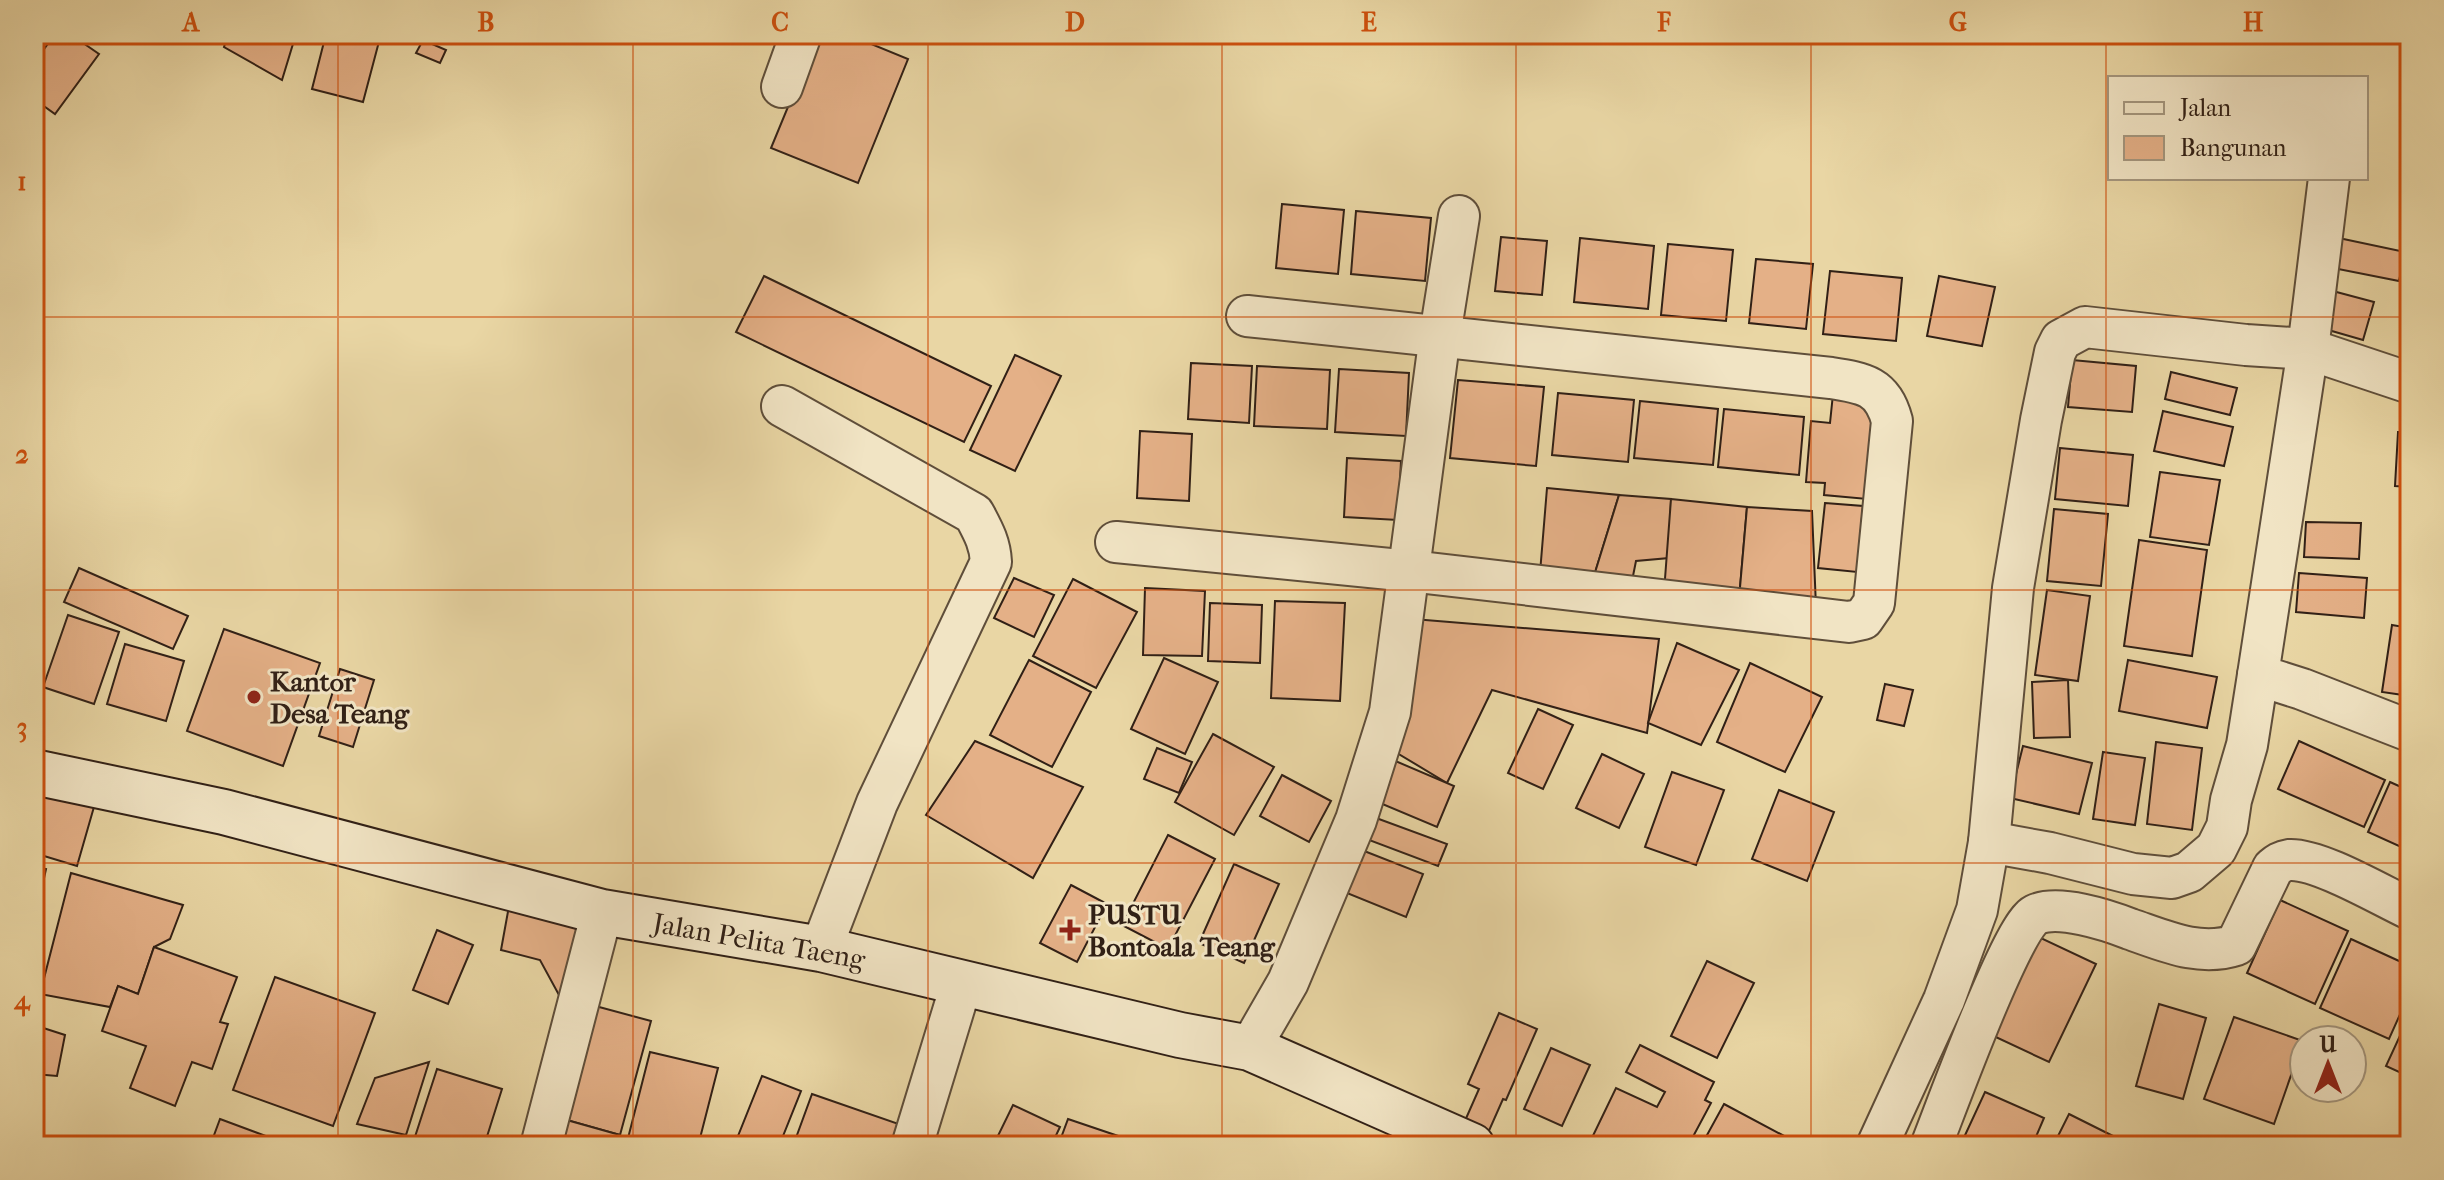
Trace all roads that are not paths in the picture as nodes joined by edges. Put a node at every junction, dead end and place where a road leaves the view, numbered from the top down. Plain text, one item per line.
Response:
1 (801, 34) edge
2 (782, 87) dead end
3 (2329, 180) edge
4 (1459, 216) dead end
5 (1247, 316) dead end
6 (1440, 335) junction
7 (2308, 349) junction
8 (2410, 383) edge
9 (782, 406) dead end
10 (1116, 542) dead end
11 (1410, 571) junction
12 (2258, 675) junction
13 (2410, 731) edge
14 (34, 772) edge
15 (1989, 842) junction
16 (2410, 909) edge
17 (602, 912) junction
18 (821, 949) junction
19 (962, 982) junction
20 (1250, 1048) junction
21 (541, 1146) edge
22 (912, 1146) edge
23 (1472, 1146) edge
24 (1877, 1146) edge
25 (1931, 1146) edge

1 - 2 street
3 - 7 street
4 - 6 street
5 - 6 street
6 - 11 street
6 - 11 street
7 - 8 street
7 - 12 street
7 - 15 street
9 - 18 street
10 - 11 street
11 - 20 street
12 - 13 street
12 - 15 street
14 - 17 street, Jalan Pelita Taeng
15 - 24 street
16 - 25 street
17 - 18 street, Jalan Pelita Taeng
17 - 21 street
18 - 19 street, Jalan Pelita Taeng
19 - 20 street, Jalan Pelita Taeng
19 - 22 street
20 - 23 street, Jalan Pelita Taeng

